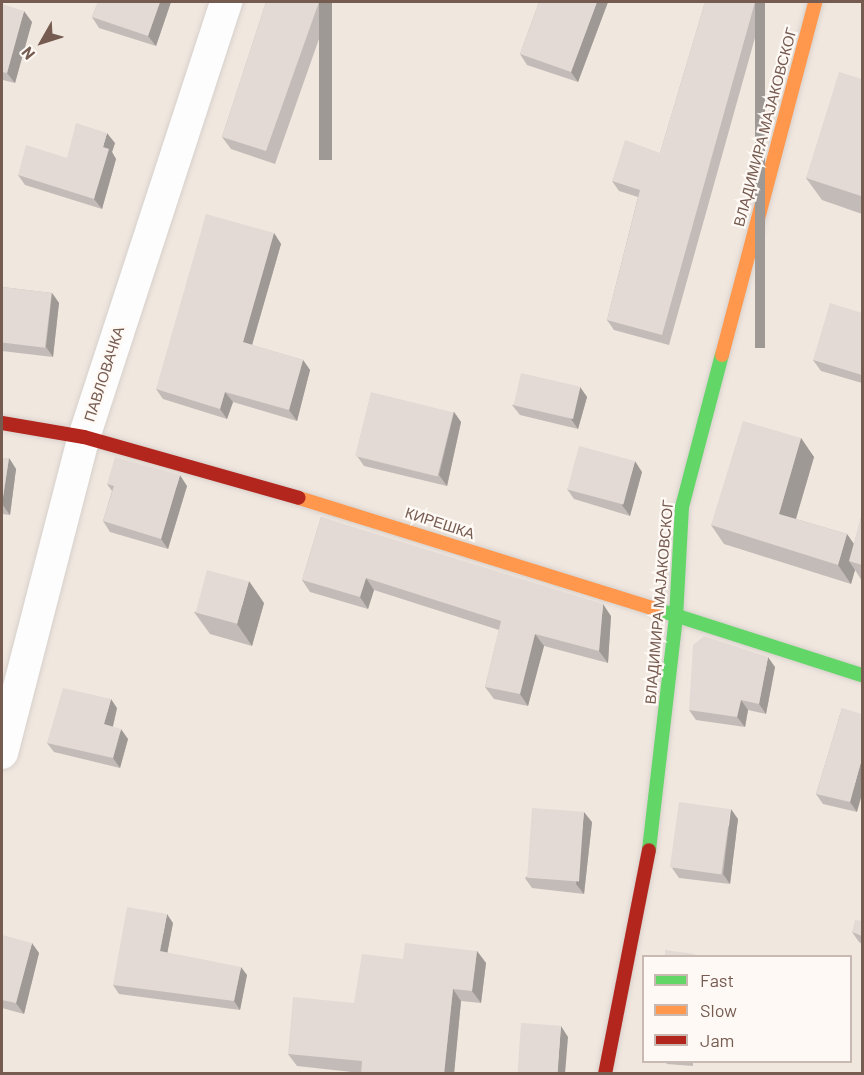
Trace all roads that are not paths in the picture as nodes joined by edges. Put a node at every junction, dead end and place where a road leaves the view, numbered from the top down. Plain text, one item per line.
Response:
1 (226, 2) edge
2 (815, 2) edge
3 (2, 423) edge
4 (84, 437) junction
5 (676, 617) junction
6 (862, 675) edge
7 (2, 753) edge
8 (604, 1074) edge

1 - 4 street, ПАВЛОВАЧКА
2 - 5 street, ВЛАДИМИРА МАЈАКОВСКОГ
3 - 4 street, КИРЕШКА
4 - 5 street, КИРЕШКА
4 - 7 street, ПАВЛОВАЧКА
5 - 6 street, КИРЕШКА
5 - 8 street, ВЛАДИМИРА МАЈАКОВСКОГ

